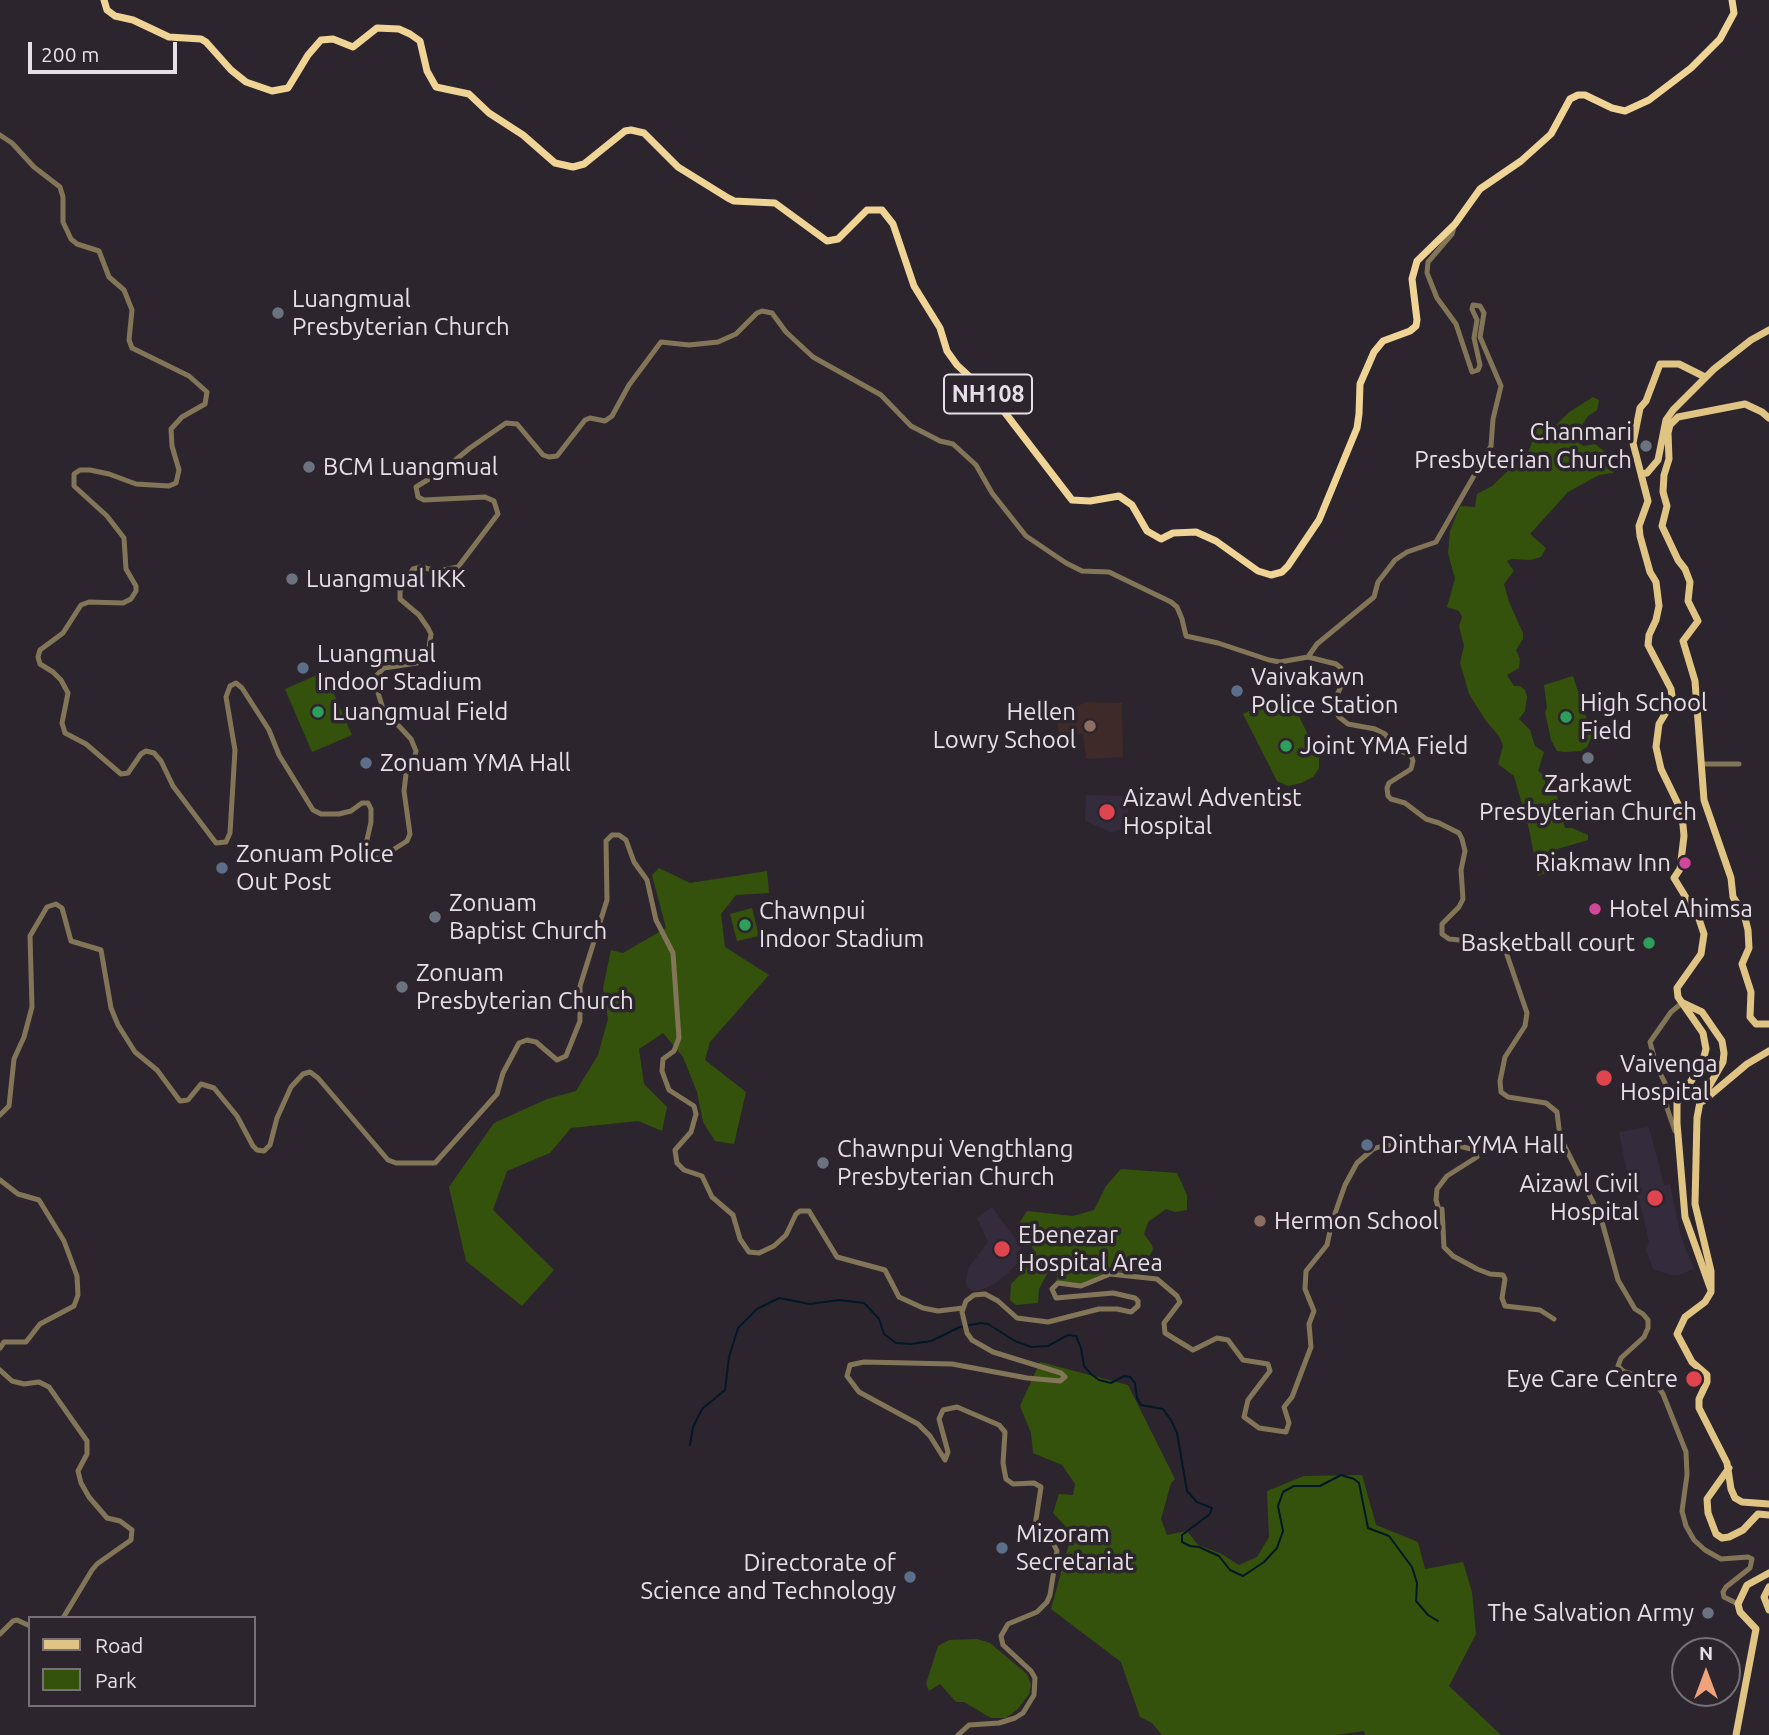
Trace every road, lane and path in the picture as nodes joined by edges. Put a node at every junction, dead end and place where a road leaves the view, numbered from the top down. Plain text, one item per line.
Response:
1 (104, 0) edge
2 (1732, 0) edge
3 (0, 135) edge
4 (1455, 224) junction
5 (1769, 330) edge
6 (1705, 377) junction
7 (1769, 418) edge
8 (1641, 474) junction
9 (1308, 657) junction
10 (1701, 764) junction
11 (1739, 764) dead end
12 (1682, 1003) junction
13 (1699, 1009) junction
14 (1694, 1018) junction
15 (1769, 1024) edge
16 (1769, 1051) edge
17 (1700, 1102) junction
18 (0, 1115) edge
19 (1678, 1137) junction
20 (0, 1180) edge
21 (1711, 1290) junction
22 (962, 1310) junction
23 (1554, 1319) dead end
24 (0, 1348) edge
25 (0, 1370) edge
26 (1729, 1468) junction
27 (1769, 1504) edge
28 (1769, 1515) edge
29 (1769, 1573) edge
30 (1769, 1587) edge
31 (1738, 1604) junction
32 (1769, 1610) edge
33 (64, 1616) edge
34 (28, 1625) edge
35 (0, 1634) edge
36 (958, 1735) edge
37 (1736, 1735) edge

1 - 4 highway, NH108
2 - 4 highway, NH108
3 - 9 street
4 - 9 street
5 - 6 main road
6 - 8 main road
6 - 8 main road
7 - 10 main road
8 - 12 main road
9 - 31 street
10 - 11 street
10 - 15 main road
12 - 13 main road
12 - 14 main road
12 - 19 street
13 - 14 street
13 - 17 main road
14 - 19 main road
16 - 17 main road
17 - 21 main road
18 - 22 street
19 - 21 main road
20 - 24 street
21 - 26 main road
22 - 23 street
22 - 36 street
25 - 33 street
26 - 27 main road
26 - 28 main road
29 - 31 main road
30 - 32 main road
31 - 37 main road
34 - 35 street

